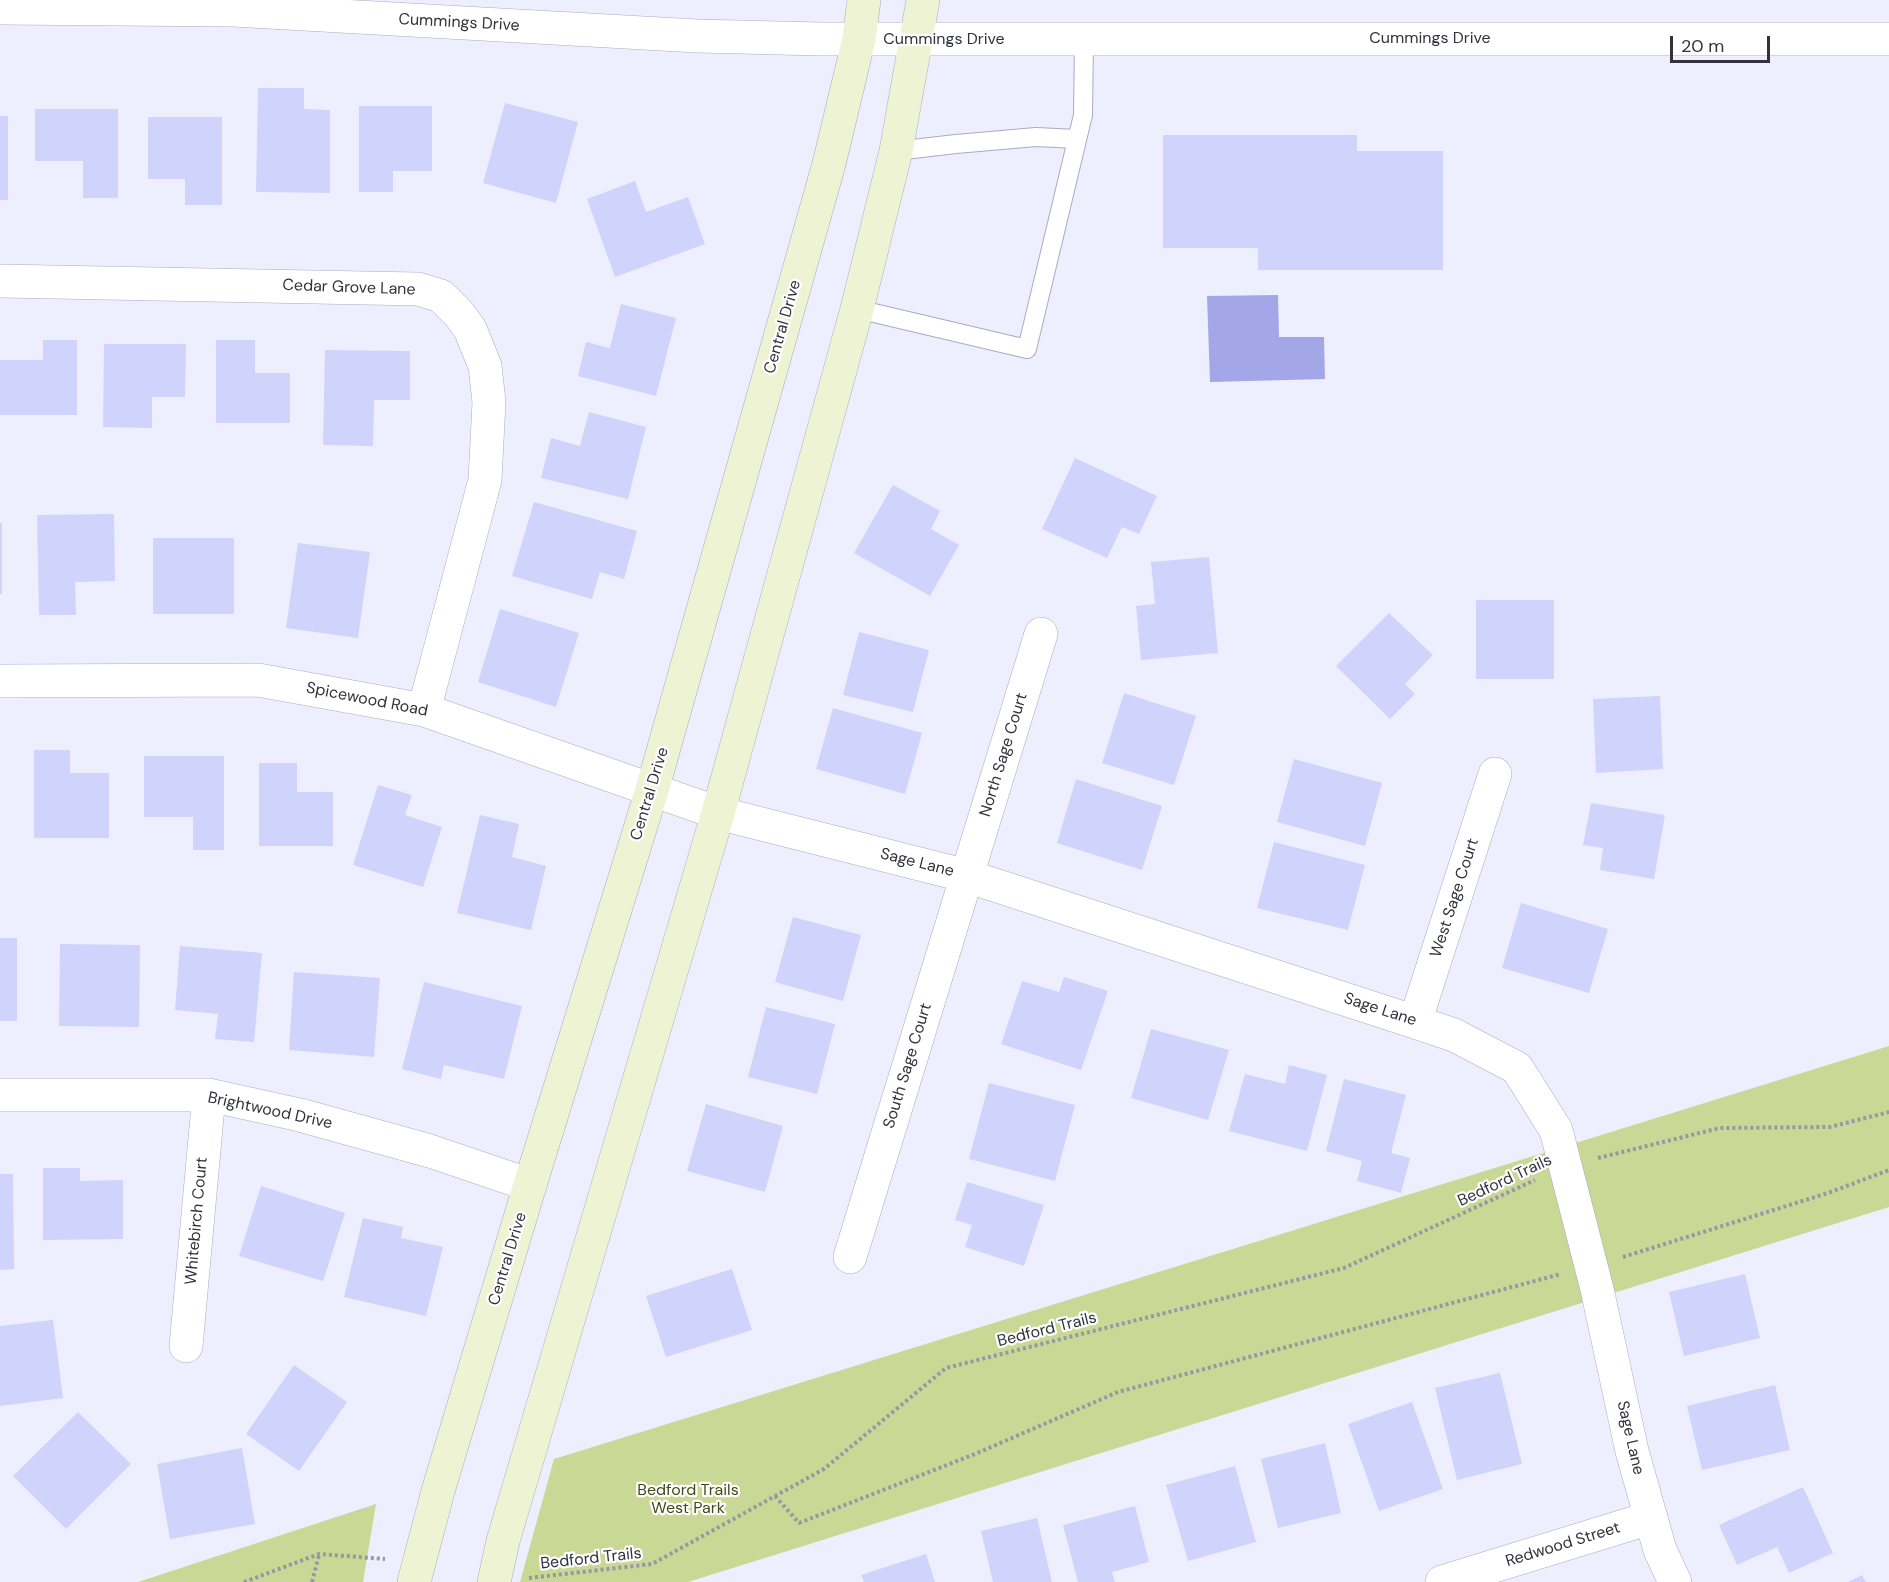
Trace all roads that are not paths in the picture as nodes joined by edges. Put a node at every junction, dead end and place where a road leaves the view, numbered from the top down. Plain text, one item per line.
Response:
1 (864, 0) edge
2 (923, 0) edge
3 (0, 8) edge
4 (859, 39) junction
5 (1889, 39) edge
6 (915, 40) junction
7 (1084, 40) junction
8 (1077, 139) junction
9 (896, 151) junction
10 (0, 281) edge
11 (857, 309) junction
12 (1041, 634) dead end
13 (0, 681) edge
14 (424, 710) junction
15 (1495, 774) dead end
16 (652, 790) junction
17 (718, 813) junction
18 (967, 876) junction
19 (1415, 1022) junction
20 (0, 1095) edge
21 (209, 1095) junction
22 (530, 1185) junction
23 (850, 1257) dead end
24 (186, 1346) dead end
25 (1650, 1518) junction
26 (409, 1568) edge
27 (502, 1579) edge
28 (1442, 1582) edge
29 (1675, 1582) edge

1 - 4 main road, Central Drive
2 - 6 main road
3 - 4 street, Cummings Drive
4 - 6 street, Cummings Drive
4 - 16 main road, Central Drive
5 - 7 street, Cummings Drive
6 - 7 street, Cummings Drive
6 - 9 main road
7 - 8 lane
8 - 9 lane
8 - 11 lane
9 - 11 main road
10 - 14 street, Cedar Grove Lane
11 - 17 main road
12 - 18 street, North Sage Court
13 - 14 street, Spicewood Road
14 - 16 street, Spicewood Road
15 - 19 street, West Sage Court
16 - 17 street, Spicewood Road
16 - 22 main road, Central Drive
17 - 18 street, Sage Lane
17 - 27 main road
18 - 19 street, Sage Lane
18 - 23 street, South Sage Court
19 - 25 street, Sage Lane
20 - 21 street, Brightwood Drive
21 - 22 street, Brightwood Drive
21 - 24 street, Whitebirch Court
22 - 26 main road, Central Drive
25 - 28 street, Redwood Street
25 - 29 street, Sage Lane

